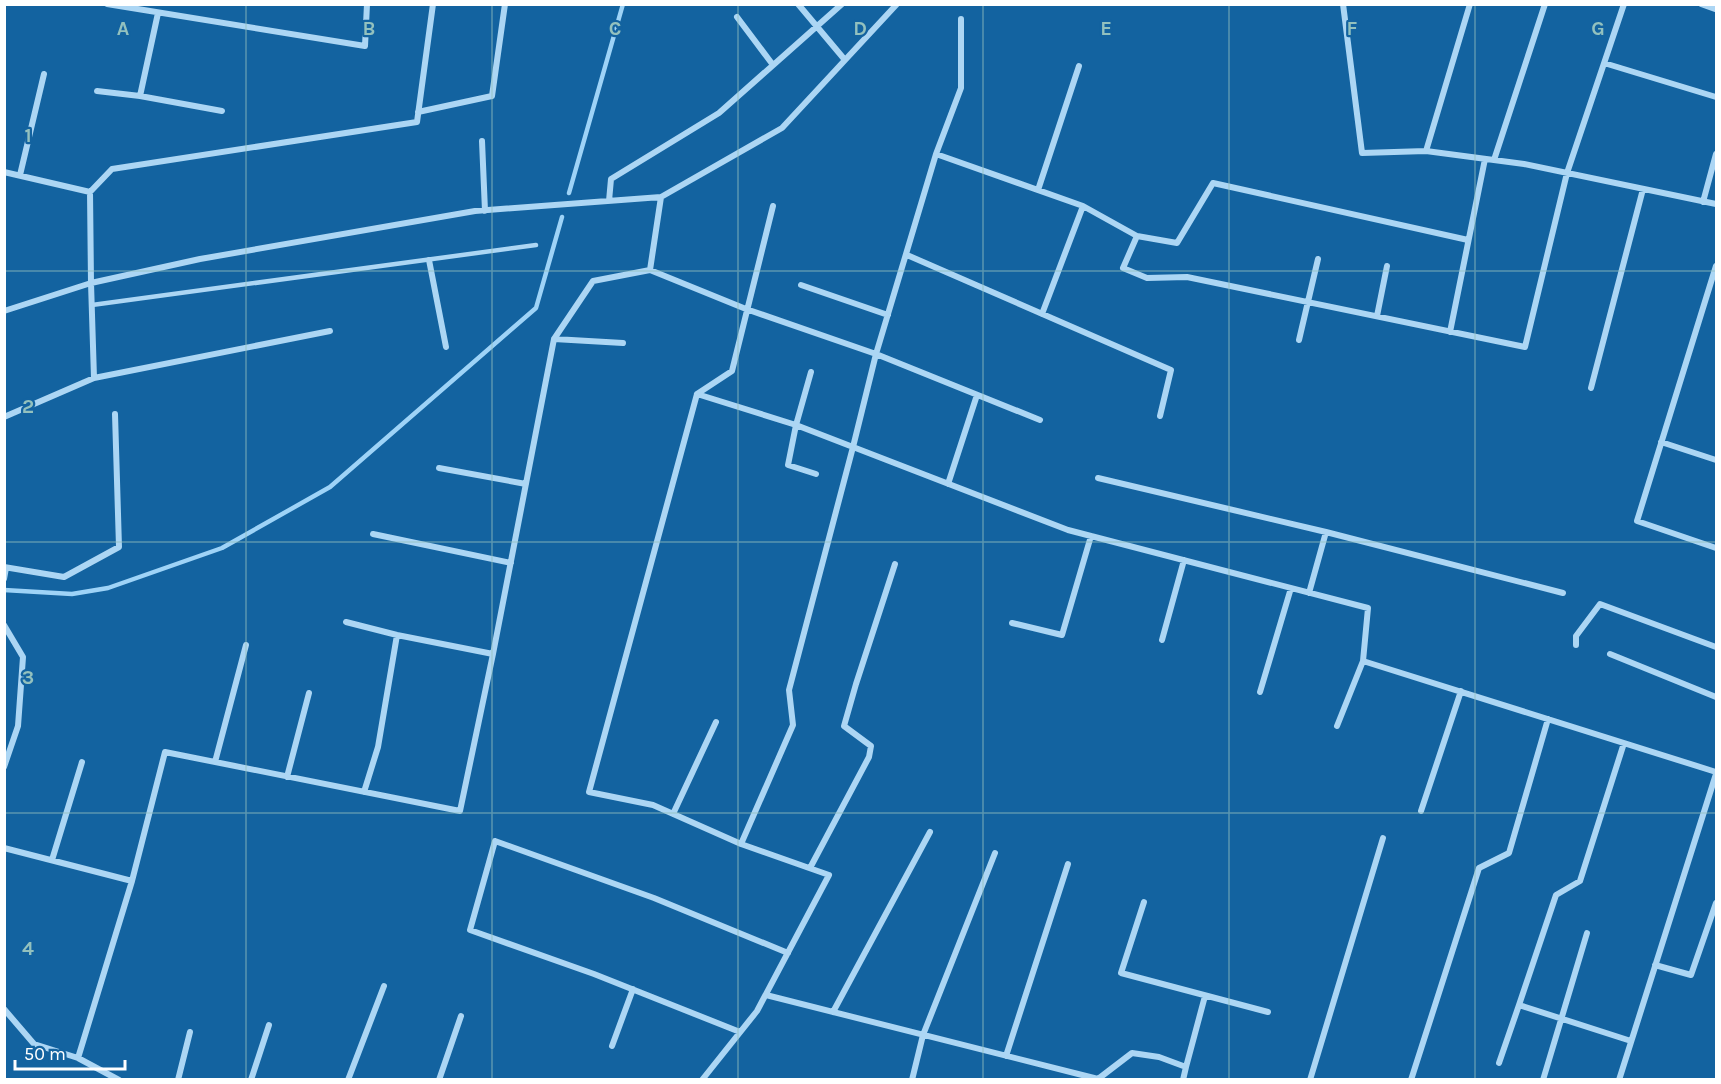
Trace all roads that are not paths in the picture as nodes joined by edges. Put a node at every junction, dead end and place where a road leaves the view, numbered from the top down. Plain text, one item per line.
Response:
1 (107, 4) edge
2 (367, 4) edge
3 (433, 4) edge
4 (505, 4) edge
5 (798, 4) edge
6 (842, 4) edge
7 (897, 4) edge
8 (1343, 4) edge
9 (1470, 4) edge
10 (1545, 4) edge
11 (1624, 4) edge
12 (1701, 4) edge
13 (1715, 9) dead end
14 (158, 13) junction
15 (737, 17) dead end
16 (961, 19) dead end
17 (816, 27) junction
18 (845, 60) junction
19 (1604, 63) junction
20 (773, 65) junction
21 (1079, 66) dead end
22 (44, 74) dead end
23 (97, 91) dead end
24 (140, 96) junction
25 (1716, 98) edge
26 (222, 111) dead end
27 (418, 112) junction
28 (482, 141) dead end
29 (1426, 151) junction
30 (936, 154) junction
31 (1716, 154) edge
32 (1485, 159) junction
33 (1494, 160) junction
34 (5, 173) edge
35 (1567, 173) junction
36 (20, 175) junction
37 (1643, 189) junction
38 (1038, 190) junction
39 (90, 192) junction
40 (661, 197) junction
41 (609, 201) junction
42 (1703, 202) junction
43 (1716, 204) edge
44 (773, 206) dead end
45 (1083, 206) junction
46 (485, 211) junction
47 (1137, 236) junction
48 (1468, 240) junction
49 (536, 245) dead end
50 (907, 255) junction
51 (1318, 259) dead end
52 (429, 260) junction
53 (1386, 266) dead end
54 (1716, 266) edge
55 (650, 270) junction
56 (91, 283) junction
57 (801, 285) dead end
58 (1308, 302) junction
59 (92, 305) junction
60 (746, 309) junction
61 (4, 311) edge
62 (1042, 314) junction
63 (888, 315) junction
64 (1377, 316) junction
65 (330, 331) dead end
66 (1450, 332) junction
67 (554, 339) junction
68 (1299, 340) dead end
69 (623, 343) dead end
70 (446, 346) dead end
71 (876, 354) junction
72 (811, 372) dead end
73 (94, 378) junction
74 (1591, 388) dead end
75 (697, 394) junction
76 (977, 395) junction
77 (115, 414) dead end
78 (1160, 416) dead end
79 (4, 417) edge
80 (1040, 420) dead end
81 (796, 425) junction
82 (1661, 442) junction
83 (853, 447) junction
84 (1716, 460) edge
85 (439, 468) dead end
86 (816, 474) dead end
87 (1098, 478) dead end
88 (526, 484) junction
89 (948, 484) junction
90 (1326, 532) junction
91 (373, 534) dead end
92 (1091, 536) junction
93 (1716, 548) edge
94 (1184, 560) junction
95 (511, 563) junction
96 (895, 564) dead end
97 (5, 568) edge
98 (4, 579) edge
99 (1291, 588) junction
100 (1309, 592) junction
101 (1563, 593) dead end
102 (346, 622) dead end
103 (1012, 623) dead end
104 (4, 625) edge
105 (397, 635) junction
106 (1162, 640) dead end
107 (246, 645) dead end
108 (1576, 645) dead end
109 (1716, 647) edge
110 (493, 654) junction
111 (1610, 654) dead end
112 (1363, 661) junction
113 (1260, 692) dead end
114 (1461, 692) junction
115 (309, 693) dead end
116 (1716, 697) edge
117 (1548, 719) junction
118 (716, 722) dead end
119 (1337, 726) dead end
120 (1624, 743) junction
121 (82, 762) dead end
122 (215, 762) junction
123 (4, 767) edge
124 (1716, 773) edge
125 (286, 777) junction
126 (364, 792) junction
127 (1421, 811) dead end
128 (673, 814) junction
129 (930, 831) dead end
130 (1383, 838) dead end
131 (741, 844) junction
132 (4, 848) edge
133 (995, 853) dead end
134 (52, 861) junction
135 (1068, 864) dead end
136 (810, 868) junction
137 (132, 881) junction
138 (1144, 902) dead end
139 (1716, 903) edge
140 (1587, 933) dead end
141 (788, 953) junction
142 (1655, 965) junction
143 (384, 986) dead end
144 (633, 989) junction
145 (766, 995) junction
146 (1205, 996) junction
147 (1519, 1005) junction
148 (4, 1009) edge
149 (833, 1012) junction
150 (1268, 1012) dead end
151 (461, 1016) dead end
152 (1562, 1019) junction
153 (269, 1025) dead end
154 (190, 1032) dead end
155 (740, 1032) junction
156 (922, 1035) junction
157 (1631, 1041) junction
158 (612, 1046) dead end
159 (1006, 1056) junction
160 (78, 1058) junction
161 (1498, 1063) dead end
162 (1186, 1067) junction
163 (119, 1080) edge
164 (178, 1080) edge
165 (251, 1080) edge
166 (348, 1080) edge
167 (439, 1080) edge
168 (702, 1080) edge
169 (912, 1080) edge
170 (1183, 1080) edge
171 (1310, 1080) edge
172 (1411, 1080) edge
173 (1543, 1080) edge
174 (1619, 1080) edge

1 - 14 street
2 - 14 street
3 - 27 street
4 - 27 street
5 - 17 street
6 - 17 street
7 - 18 street
8 - 29 street
9 - 29 street
10 - 33 street
11 - 19 street
12 - 13 street
14 - 24 street
15 - 20 street
16 - 30 street
17 - 18 street
17 - 20 street
18 - 40 street
19 - 25 street
19 - 35 street
20 - 41 street
21 - 38 street
22 - 36 street
23 - 24 street
24 - 26 street
27 - 39 street
28 - 46 street
29 - 32 street
30 - 38 street
30 - 50 street
31 - 42 street
32 - 33 street
32 - 48 street
33 - 35 street
34 - 36 street
35 - 37 street
35 - 66 street
36 - 39 street
37 - 42 street
37 - 74 street
38 - 45 street
39 - 56 street
40 - 41 street
40 - 55 street
41 - 46 street
42 - 43 street
44 - 60 street
45 - 47 street
45 - 62 street
46 - 56 street
47 - 48 street
47 - 58 street
48 - 66 street
49 - 52 lane
50 - 62 street
50 - 63 street
51 - 58 street
52 - 59 lane
52 - 70 street
53 - 64 street
54 - 82 street
55 - 60 street
55 - 67 street
56 - 59 street
56 - 61 street
57 - 63 street
58 - 64 street
58 - 68 street
59 - 73 street
60 - 71 street
60 - 75 street
62 - 78 street
63 - 71 street
64 - 66 street
65 - 73 street
67 - 69 street
67 - 88 street
71 - 76 street
71 - 83 street
72 - 81 street
73 - 79 street
75 - 81 street
75 - 128 street
76 - 80 street
76 - 89 street
77 - 97 street
81 - 83 street
81 - 86 street
82 - 84 street
82 - 93 street
83 - 89 street
83 - 131 street
85 - 88 street
87 - 90 street
88 - 95 street
89 - 92 street
90 - 100 street
90 - 101 street
91 - 95 street
92 - 94 street
92 - 103 street
94 - 99 street
94 - 106 street
95 - 110 street
96 - 136 street
97 - 98 street
99 - 100 street
99 - 113 street
100 - 112 street
102 - 105 street
104 - 123 street
105 - 110 street
105 - 126 street
107 - 122 street
108 - 109 street
110 - 126 street
111 - 116 street
112 - 114 street
112 - 119 street
114 - 117 street
114 - 127 street
115 - 125 street
117 - 120 street
117 - 172 street
118 - 128 street
120 - 124 street
120 - 147 street
121 - 134 street
122 - 125 street
122 - 137 street
124 - 142 street
125 - 126 street
128 - 131 street
129 - 149 street
130 - 171 street
131 - 136 street
132 - 134 street
133 - 156 street
134 - 137 street
135 - 159 street
136 - 141 street
137 - 160 street
138 - 146 street
139 - 142 street
140 - 152 street
141 - 144 street
141 - 145 street
142 - 157 street
143 - 166 street
144 - 155 street
144 - 158 street
145 - 149 street
145 - 155 street
146 - 150 street
146 - 162 street
147 - 152 street
147 - 161 street
148 - 160 street
149 - 156 street
151 - 167 street
152 - 157 street
152 - 173 street
153 - 165 street
154 - 164 street
155 - 168 street
156 - 159 street
156 - 169 street
157 - 174 street
159 - 162 street
160 - 163 street
162 - 170 street

